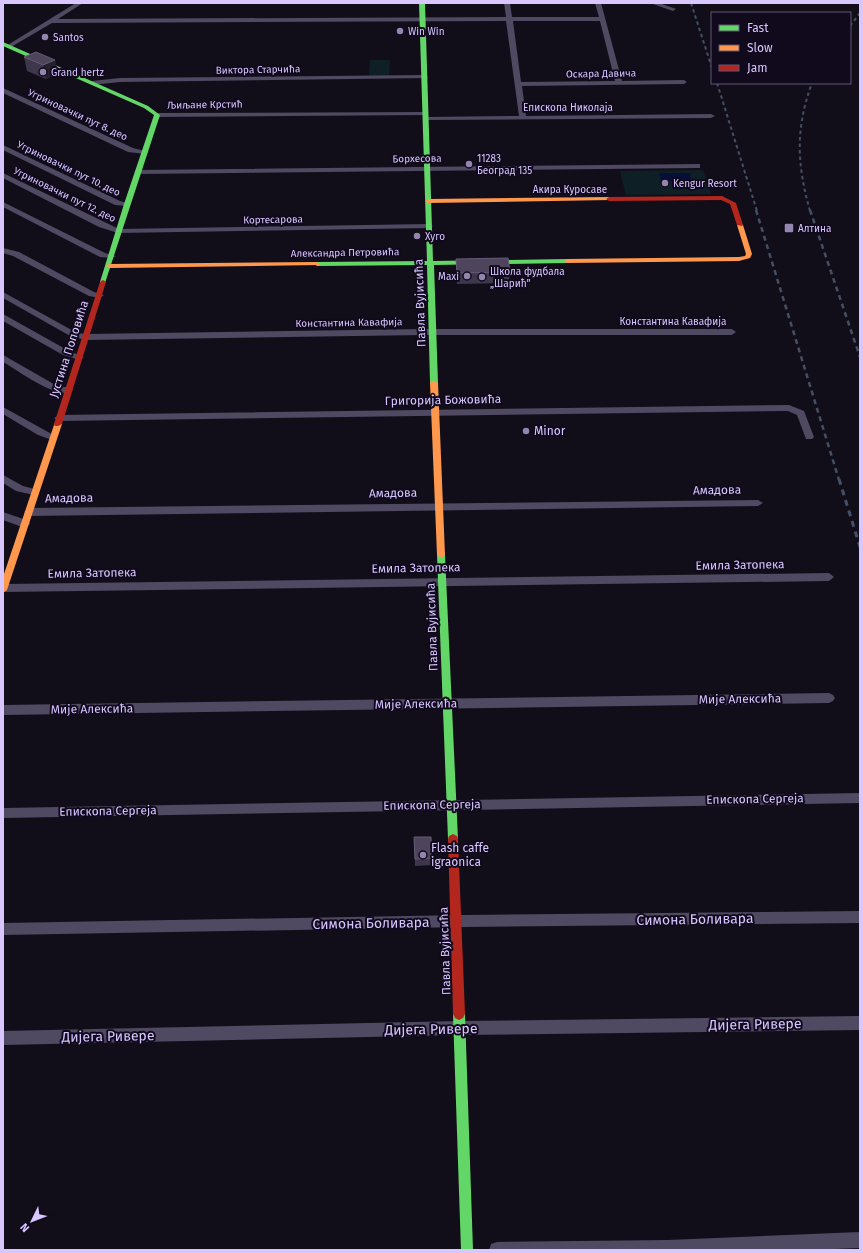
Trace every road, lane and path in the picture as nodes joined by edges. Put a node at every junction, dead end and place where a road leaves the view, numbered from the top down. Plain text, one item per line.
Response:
1 (80, 3) edge
2 (422, 3) edge
3 (507, 3) edge
4 (598, 3) edge
5 (652, 3) edge
6 (672, 9) dead end
7 (508, 19) junction
8 (603, 19) junction
9 (422, 20) junction
10 (51, 21) junction
11 (6, 45) edge
12 (425, 77) junction
13 (684, 82) dead end
14 (92, 83) junction
15 (619, 83) junction
16 (518, 84) junction
17 (3, 90) edge
18 (157, 116) junction
19 (425, 116) junction
20 (711, 116) dead end
21 (523, 117) junction
22 (3, 147) edge
23 (145, 152) junction
24 (697, 166) dead end
25 (427, 168) junction
26 (138, 172) junction
27 (3, 175) edge
28 (428, 201) junction
29 (3, 204) edge
30 (127, 204) junction
31 (429, 226) junction
32 (118, 231) junction
33 (3, 250) edge
34 (112, 256) junction
35 (727, 259) joint
36 (430, 262) junction
37 (108, 266) junction
38 (3, 295) edge
39 (100, 295) junction
40 (3, 317) edge
41 (433, 332) junction
42 (732, 332) dead end
43 (86, 337) junction
44 (80, 357) junction
45 (3, 358) edge
46 (68, 390) junction
47 (3, 410) edge
48 (435, 412) junction
49 (59, 418) junction
50 (52, 437) junction
51 (809, 437) dead end
52 (3, 478) edge
53 (34, 492) junction
54 (758, 503) dead end
55 (440, 506) junction
56 (28, 512) junction
57 (3, 516) edge
58 (25, 524) junction
59 (829, 578) dead end
60 (442, 581) junction
61 (3, 589) edge
62 (829, 698) dead end
63 (447, 703) junction
64 (3, 710) edge
65 (860, 798) edge
66 (451, 805) junction
67 (3, 813) edge
68 (859, 917) edge
69 (456, 921) junction
70 (3, 929) edge
71 (860, 1023) edge
72 (460, 1028) junction
73 (3, 1038) edge
74 (860, 1240) edge
75 (467, 1250) edge
76 (497, 1250) edge

1 - 10 street
2 - 9 street, Павла Вујисића
3 - 7 street
4 - 8 street
5 - 6 street
7 - 8 street
7 - 9 street
7 - 16 street
8 - 15 street
9 - 10 street
9 - 12 street, Павла Вујисића
10 - 11 street
11 - 14 street, Љиљане Крстић
12 - 14 street, Виктора Старчића
12 - 19 street, Павла Вујисића
13 - 15 street, Оскара Давича
14 - 18 street, Љиљане Крстић
15 - 16 street, Оскара Давича
16 - 21 street
17 - 23 street, Угриновачки пут 8. део
18 - 19 street, Љиљане Крстић
18 - 23 street, Јустина Поповића
19 - 21 street, Епископа Николаја
19 - 25 street, Павла Вујисића
20 - 21 street, Епископа Николаја
22 - 30 street, Угриновачки пут 10. део
23 - 26 street, Јустина Поповића
24 - 25 street, Борхесова
25 - 26 street, Борхесова
25 - 28 street, Павла Вујисића
26 - 30 street, Јустина Поповића
27 - 32 street, Угриновачки пут 12. део
28 - 31 street, Павла Вујисића
28 - 35 street, Акира Куросаве
29 - 34 street
30 - 32 street, Јустина Поповића
31 - 32 street, Кортесарова
31 - 36 street, Павла Вујисића
32 - 34 street, Јустина Поповића
33 - 39 street
34 - 37 street, Јустина Поповића
35 - 36 street, Александра Петровића
36 - 37 street, Александра Петровића
36 - 41 street, Павла Вујисића
37 - 39 street, Јустина Поповића
38 - 43 street, Константина Кавафија
39 - 43 street, Јустина Поповића
40 - 44 street
41 - 42 street, Константина Кавафија
41 - 43 street, Константина Кавафија
41 - 48 street, Павла Вујисића
43 - 44 street, Јустина Поповића
44 - 46 street, Јустина Поповића
45 - 46 street
46 - 49 street, Јустина Поповића
47 - 50 street
48 - 49 street, Григорија Божовића
48 - 51 street, Григорија Божовића
48 - 55 street, Павла Вујисића
49 - 50 street, Јустина Поповића
50 - 53 street, Јустина Поповића
52 - 53 street
53 - 56 street, Јустина Поповића
54 - 55 street, Амадова
55 - 56 street, Амадова
55 - 60 street, Павла Вујисића
56 - 58 street, Јустина Поповића
57 - 58 street
58 - 61 street, Јустина Поповића
59 - 60 street, Емила Затопека
60 - 61 street, Емила Затопека
60 - 63 street, Павла Вујисића
62 - 63 street, Мије Алексића
63 - 64 street, Мије Алексића
63 - 66 street, Павла Вујисића
65 - 66 street, Епископа Сергеја
66 - 67 street, Епископа Сергеја
66 - 69 street, Павла Вујисића
68 - 69 street, Симона Боливара
69 - 70 street, Симона Боливара
69 - 72 street, Павла Вујисића
71 - 72 street, Дијега Ривере
72 - 73 street, Дијега Ривере
72 - 75 street, Павла Вујисића
74 - 76 street

